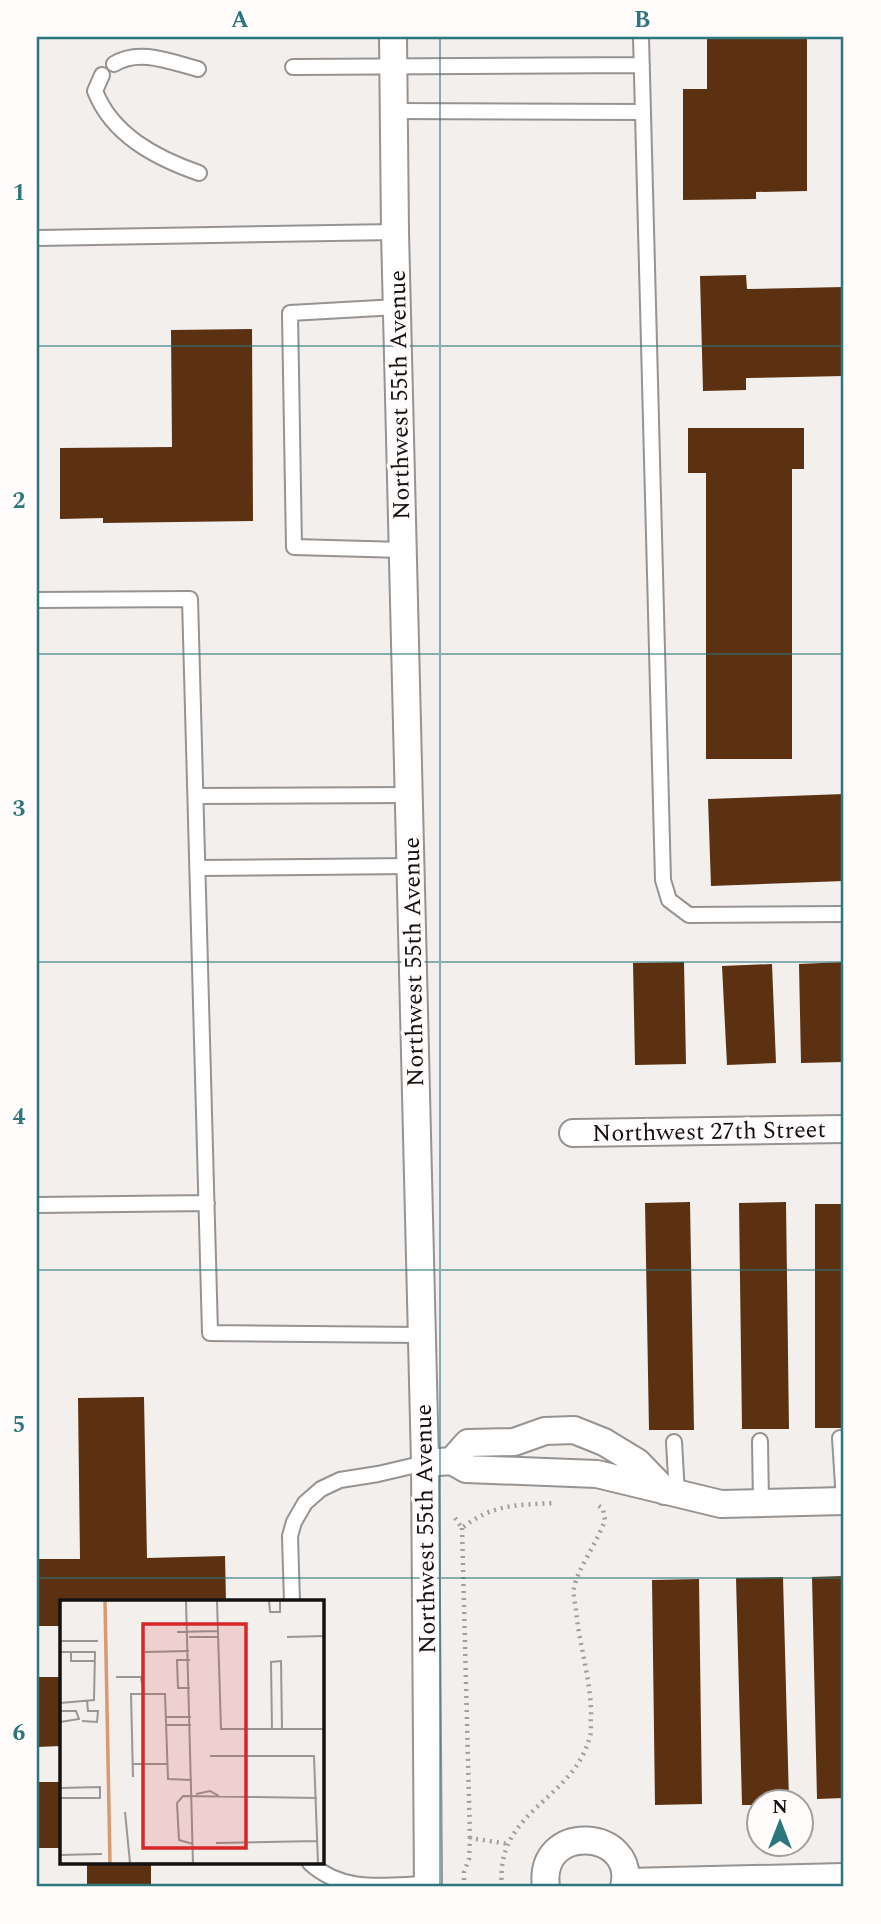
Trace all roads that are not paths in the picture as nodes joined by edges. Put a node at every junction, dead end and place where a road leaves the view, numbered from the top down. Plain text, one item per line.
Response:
1 (393, 37) edge
2 (641, 37) edge
3 (114, 64) dead end
4 (642, 65) junction
5 (293, 66) dead end
6 (394, 66) junction
7 (198, 69) dead end
8 (102, 75) dead end
9 (394, 111) junction
10 (643, 112) junction
11 (199, 173) dead end
12 (395, 232) junction
13 (37, 238) edge
14 (397, 307) junction
15 (403, 550) junction
16 (37, 600) edge
17 (409, 795) junction
18 (196, 796) junction
19 (411, 866) junction
20 (198, 869) junction
21 (844, 914) edge
22 (844, 1129) edge
23 (573, 1133) dead end
24 (207, 1203) junction
25 (37, 1205) edge
26 (422, 1335) junction
27 (840, 1438) dead end
28 (760, 1441) dead end
29 (674, 1442) dead end
30 (452, 1461) junction
31 (425, 1463) junction
32 (671, 1493) junction
33 (844, 1501) edge
34 (761, 1503) junction
35 (292, 1600) edge
36 (311, 1864) edge
37 (844, 1877) edge
38 (625, 1884) edge
39 (428, 1886) edge
40 (546, 1887) edge

1 - 6 street, Northwest 55th Avenue
2 - 4 lane
3 - 7 lane
4 - 6 lane
4 - 10 lane
5 - 6 lane
6 - 9 street, Northwest 55th Avenue
8 - 11 lane
9 - 10 lane
9 - 12 street, Northwest 55th Avenue
10 - 21 lane
12 - 13 lane
12 - 14 street, Northwest 55th Avenue
14 - 15 street, Northwest 55th Avenue
14 - 15 lane
15 - 17 street, Northwest 55th Avenue
16 - 18 lane
17 - 18 lane
17 - 19 street, Northwest 55th Avenue
18 - 20 lane
19 - 20 lane
19 - 26 street, Northwest 55th Avenue
20 - 24 lane
22 - 23 street, Northwest 27th Street
24 - 25 lane
24 - 26 lane
26 - 31 street, Northwest 55th Avenue
27 - 33 lane
28 - 34 lane
29 - 32 lane
30 - 31 street
30 - 32 street
30 - 32 street
31 - 35 lane
31 - 39 street, Northwest 55th Avenue
32 - 34 street
33 - 34 street
36 - 39 lane
37 - 38 street
38 - 40 street

